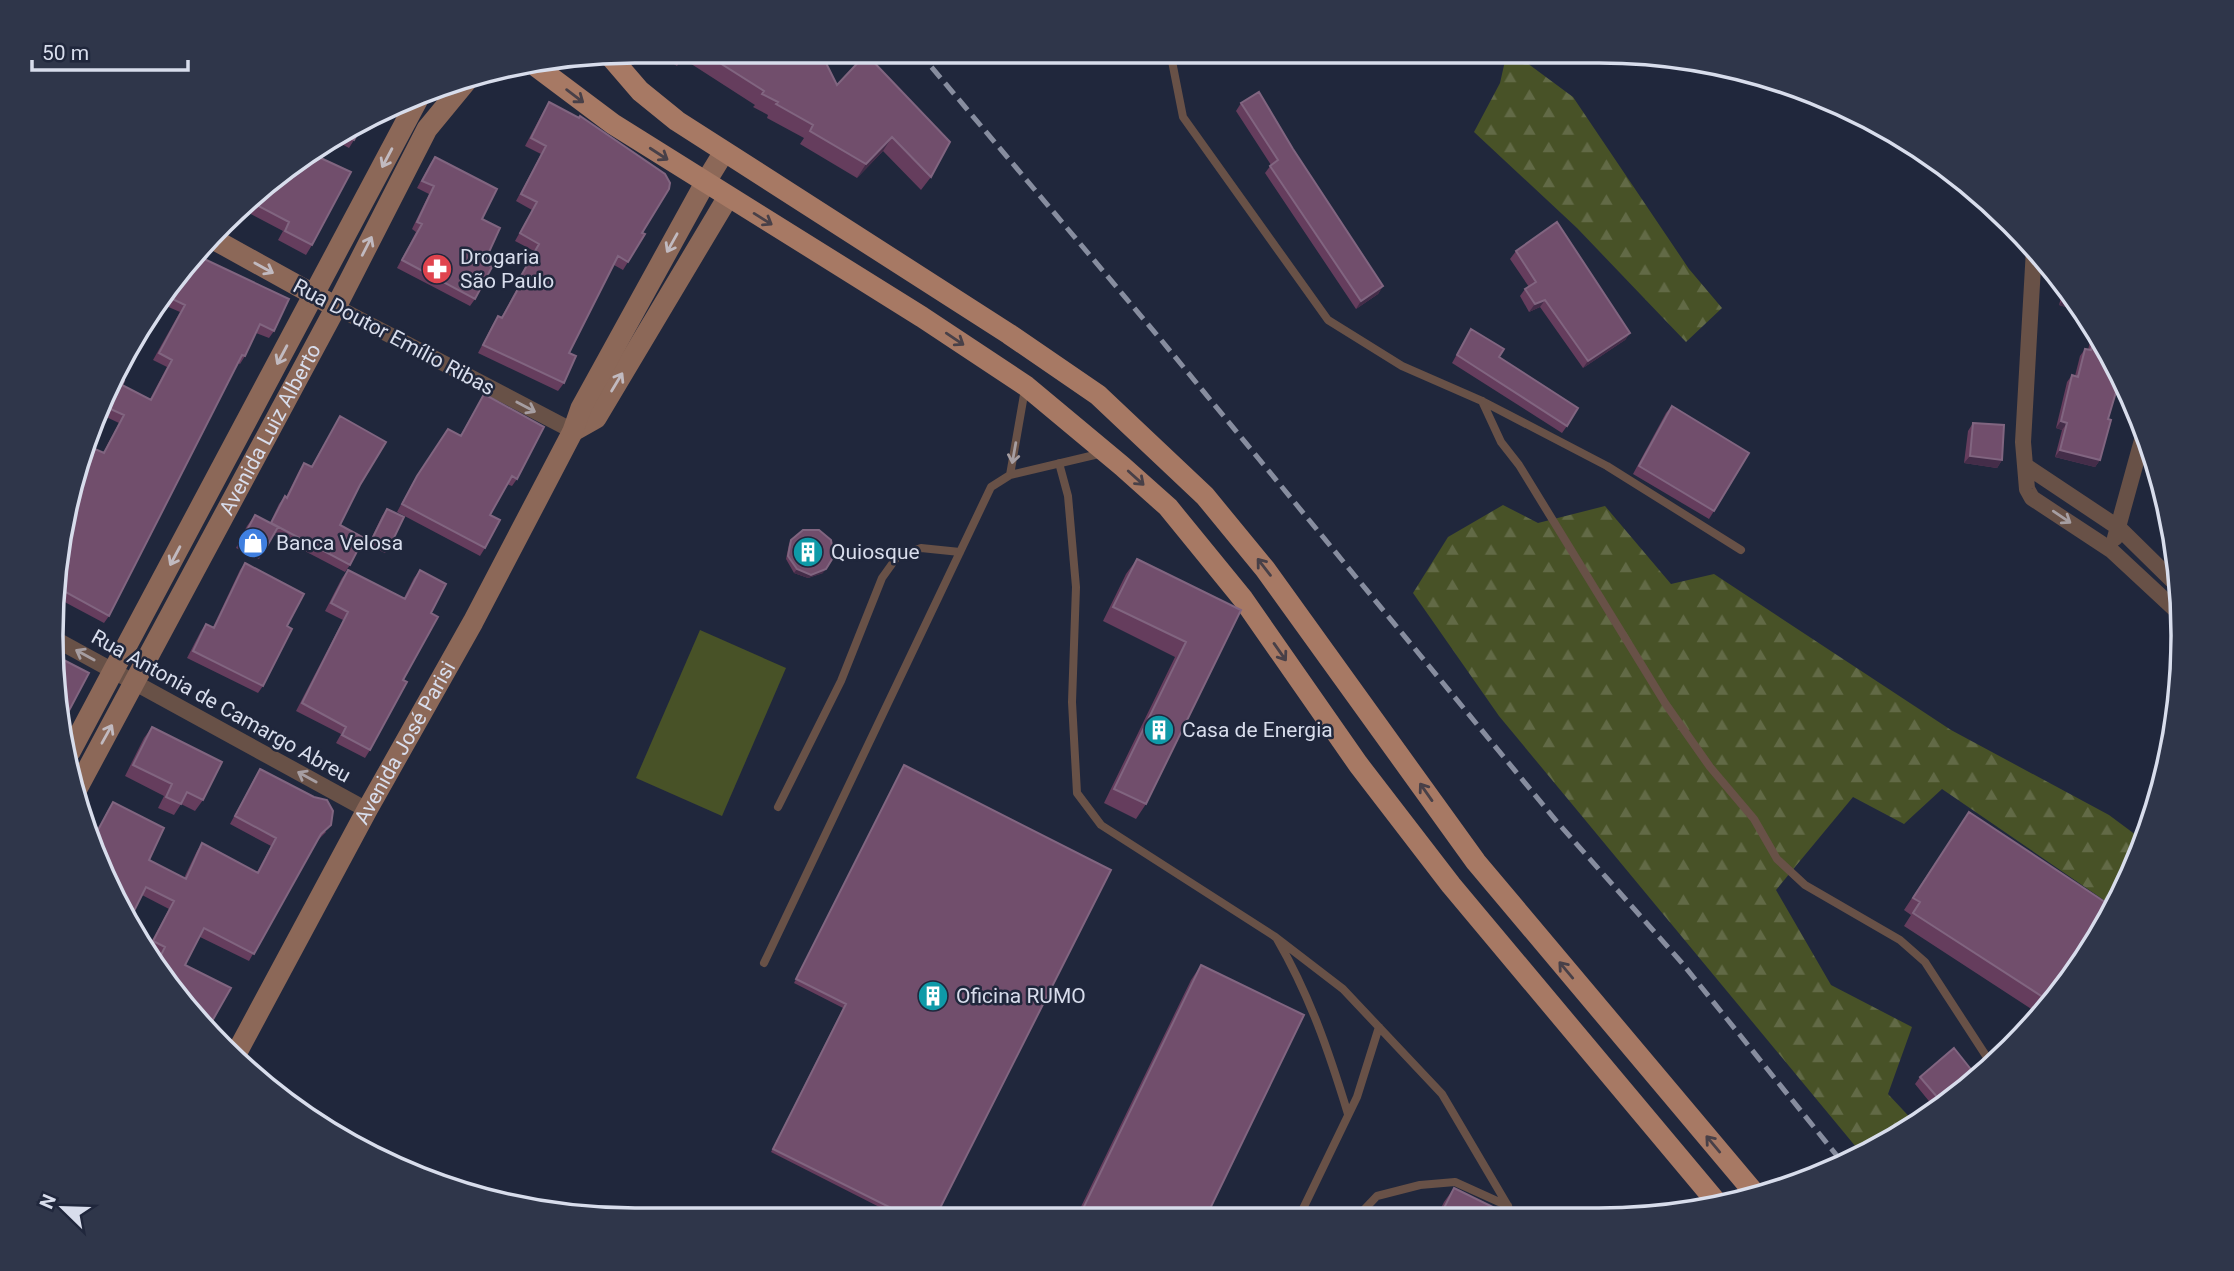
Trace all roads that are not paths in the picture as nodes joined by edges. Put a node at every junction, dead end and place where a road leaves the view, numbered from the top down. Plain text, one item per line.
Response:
1 (1172, 63) edge
2 (616, 64) edge
3 (542, 71) edge
4 (458, 91) edge
5 (413, 108) edge
6 (724, 152) junction
7 (705, 183) junction
8 (728, 197) junction
9 (220, 243) edge
10 (2033, 263) edge
11 (314, 295) junction
12 (336, 307) junction
13 (1026, 386) junction
14 (1482, 401) junction
15 (573, 432) junction
16 (2140, 448) edge
17 (1106, 452) junction
18 (1059, 463) junction
19 (2026, 466) junction
20 (1010, 475) junction
21 (2119, 528) junction
22 (1741, 550) dead end
23 (2111, 550) junction
24 (960, 552) junction
25 (2168, 576) edge
26 (2170, 605) edge
27 (63, 643) edge
28 (115, 671) junction
29 (136, 682) junction
30 (74, 745) edge
31 (82, 780) edge
32 (778, 807) dead end
33 (367, 810) junction
34 (1275, 936) junction
35 (764, 963) dead end
36 (1379, 1027) junction
37 (239, 1048) edge
38 (1986, 1056) edge
39 (1348, 1114) junction
40 (1750, 1187) edge
41 (1712, 1197) edge
42 (1508, 1206) joint
43 (1303, 1208) edge
44 (1366, 1208) edge

1 - 14 lane
2 - 6 main road
3 -> 7 main road
12 -> 4 main road, Avenida Luiz Alberto
5 -> 11 main road, Avenida Luiz Alberto
6 - 7 main road, Avenida José Parisi
40 -> 6 main road
7 - 8 main road
7 -> 15 main road, Avenida José Parisi
8 -> 13 main road
15 -> 8 main road, Avenida José Parisi
9 -> 11 main road, Rua Doutor Emílio Ribas
10 - 19 street
11 - 12 main road, Rua Doutor Emílio Ribas
11 -> 28 main road, Avenida Luiz Alberto
12 -> 15 street, Rua Doutor Emílio Ribas
12 - 29 main road, Avenida Luiz Alberto
13 - 17 main road
13 -> 20 lane
14 - 22 lane
14 - 38 lane
15 - 33 main road, Avenida José Parisi
16 - 21 street
17 - 18 lane
17 -> 41 main road
18 - 20 lane
18 - 34 lane
19 - 21 street
19 -> 23 street
20 - 24 lane
21 - 23 street
21 - 25 street
23 - 26 street
24 - 32 lane
24 - 35 lane
28 -> 27 street, Rua Antonia de Camargo Abreu
28 - 29 street, Rua Antonia de Camargo Abreu
28 - 30 main road, Avenida Luiz Alberto
31 -> 29 main road, Avenida Luiz Alberto
33 -> 29 street, Rua Antonia de Camargo Abreu
33 - 37 main road, Avenida José Parisi
34 - 36 lane
34 - 39 lane
36 - 39 lane
36 - 42 lane
39 - 43 lane
42 - 44 lane

